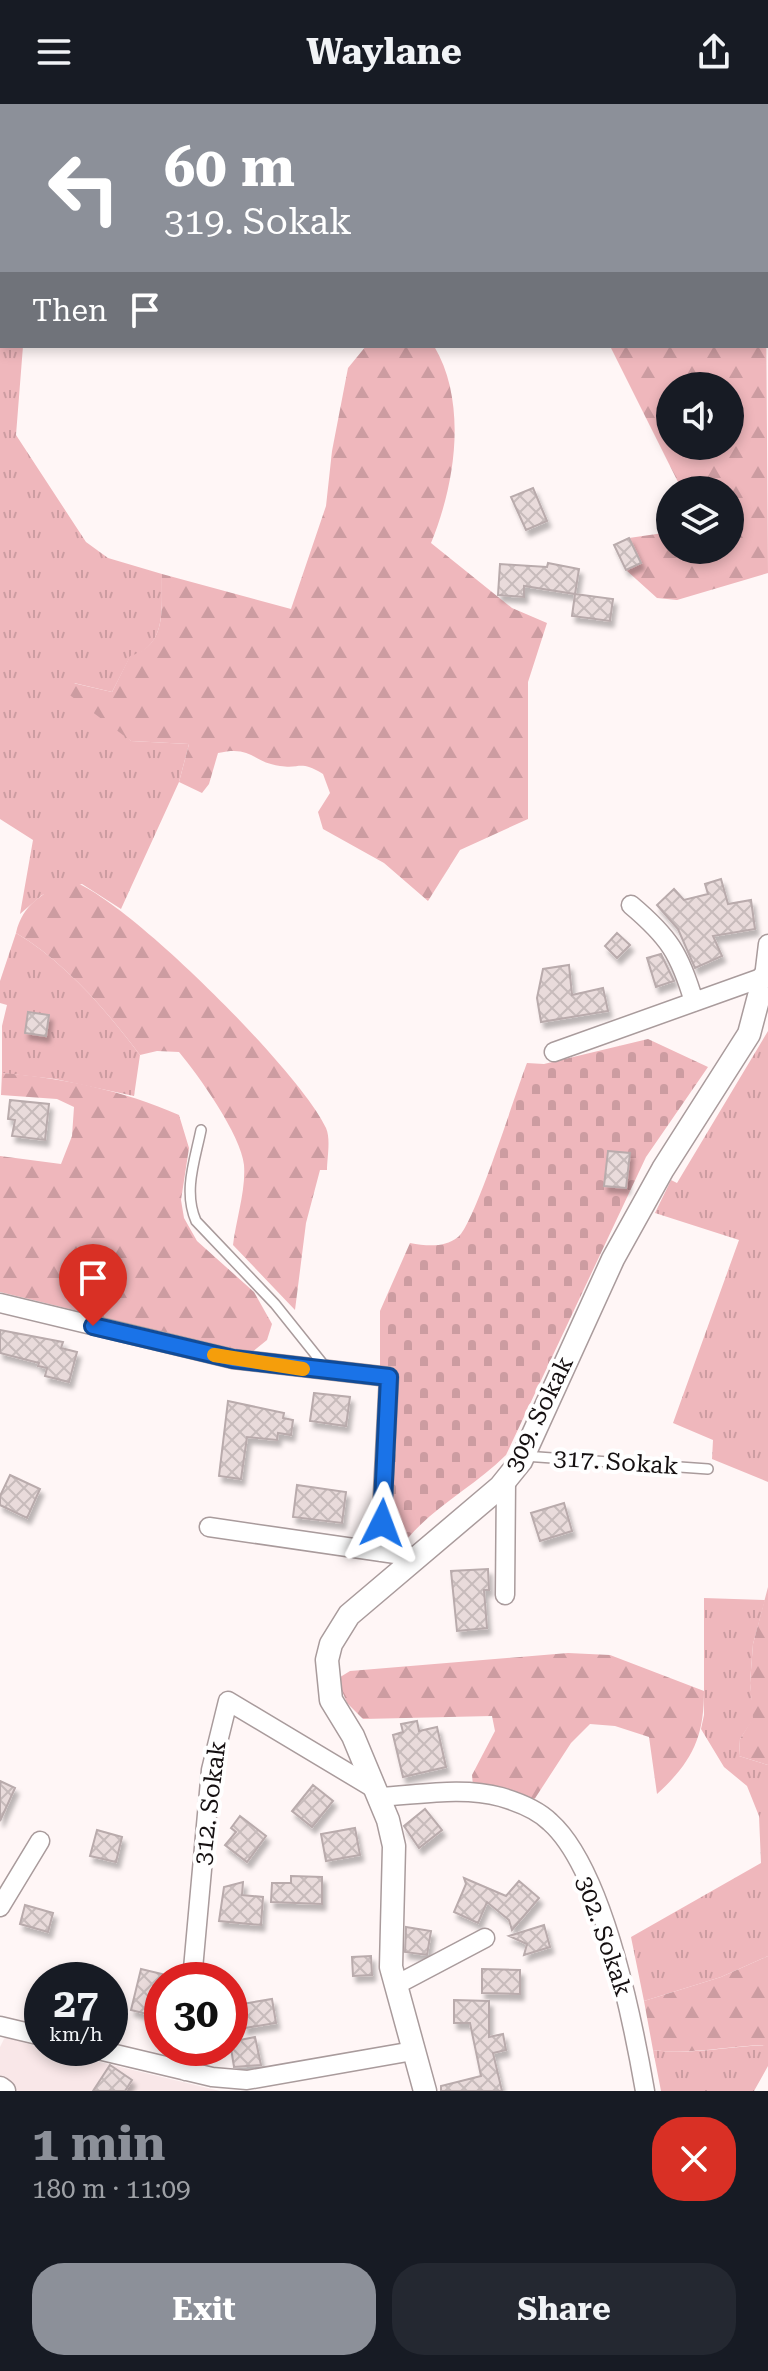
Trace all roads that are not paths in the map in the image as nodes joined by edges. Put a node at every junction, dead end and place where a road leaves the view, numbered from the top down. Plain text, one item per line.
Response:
1 (631, 905) dead end
2 (768, 944) edge
3 (766, 977) edge
4 (694, 1002) junction
5 (768, 1013) edge
6 (749, 1034) junction
7 (554, 1052) dead end
8 (201, 1130) dead end
9 (0, 1303) edge
10 (329, 1371) junction
11 (523, 1456) junction
12 (708, 1469) dead end
13 (506, 1481) junction
14 (209, 1527) dead end
15 (380, 1552) junction
16 (416, 1557) junction
17 (505, 1595) dead end
18 (377, 1793) junction
19 (40, 1841) dead end
20 (0, 1907) edge
21 (485, 1938) dead end
22 (194, 1962) edge
23 (396, 1985) junction
24 (0, 2026) edge
25 (24, 2032) edge
26 (413, 2051) junction
27 (128, 2057) edge
28 (185, 2066) edge
29 (185, 2071) junction
30 (282, 2083) edge
31 (425, 2091) edge
32 (645, 2091) edge

1 - 4 street
2 - 3 street
3 - 4 street
3 - 6 street, 309. Sokak
4 - 7 street
5 - 6 street
6 - 11 street, 309. Sokak
8 - 10 lane
9 - 10 street
10 - 15 street
11 - 12 lane, 317. Sokak
11 - 13 street, 309. Sokak
13 - 16 street, 309. Sokak
13 - 17 street
14 - 15 street
15 - 16 street
16 - 18 street, 309. Sokak
18 - 22 street, 312. Sokak
18 - 23 street, 309. Sokak
18 - 32 street, 302. Sokak
19 - 20 street
21 - 23 street
23 - 26 street, 309. Sokak
24 - 25 street
26 - 30 street
26 - 31 street, 309. Sokak
27 - 29 street
28 - 29 street
29 - 30 street

